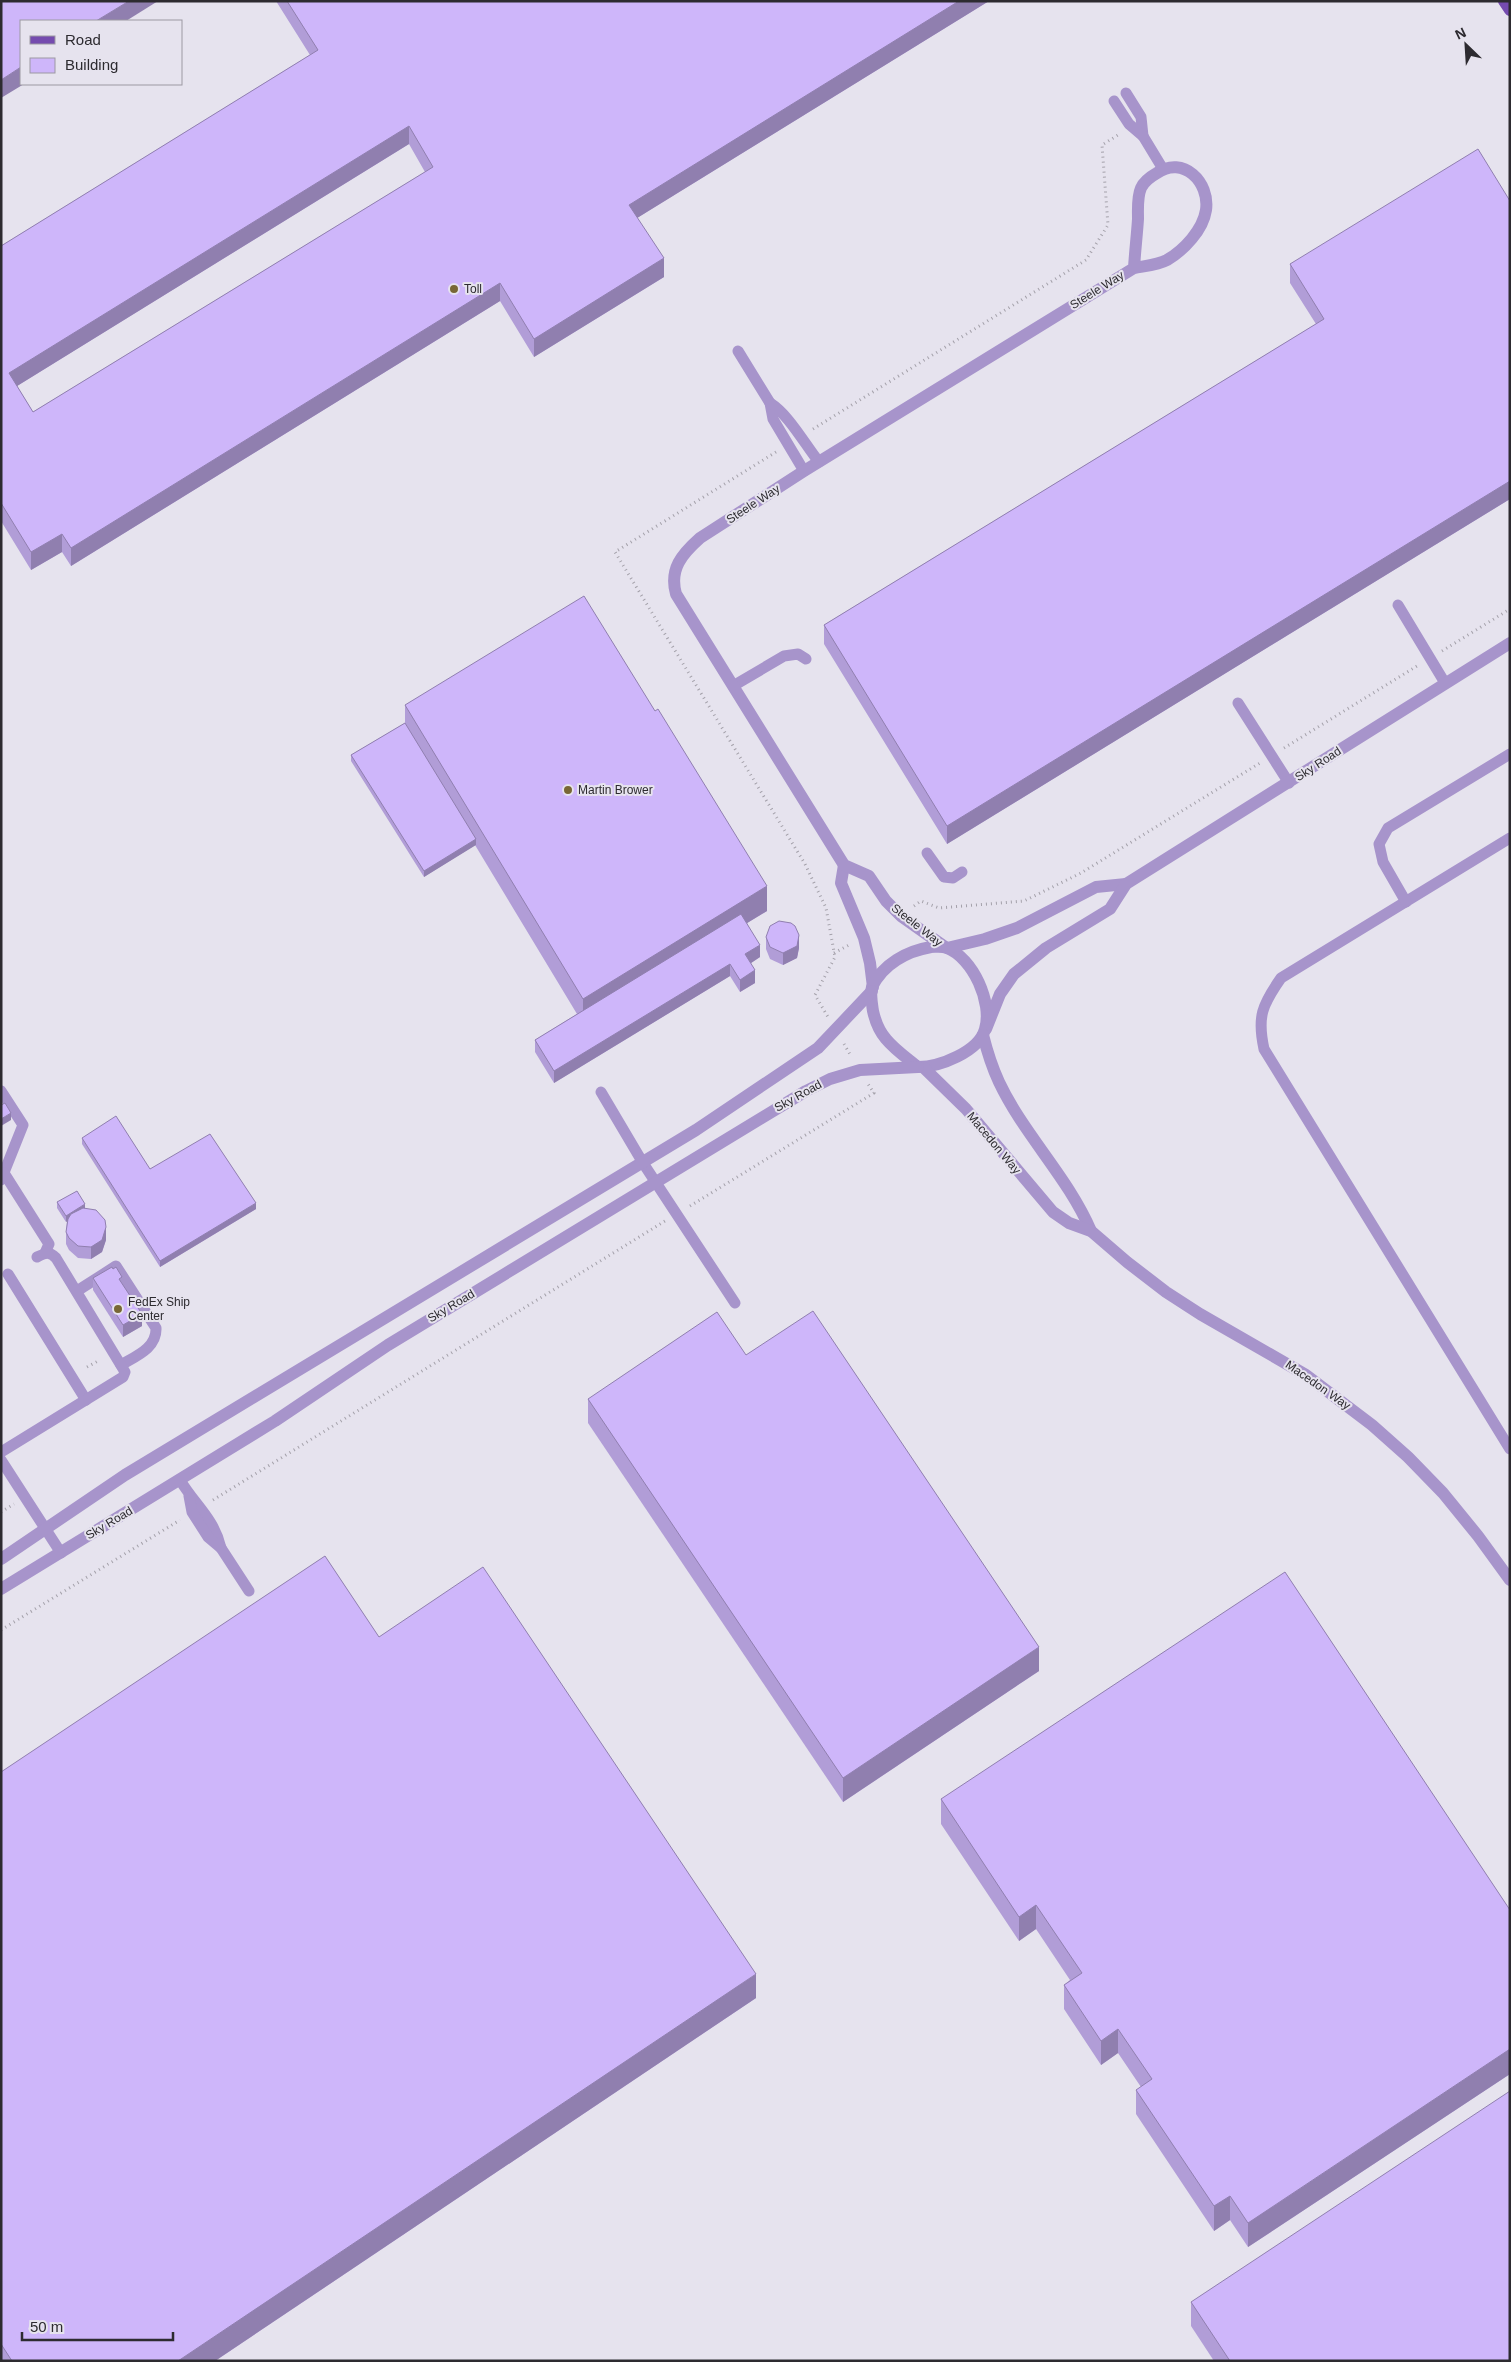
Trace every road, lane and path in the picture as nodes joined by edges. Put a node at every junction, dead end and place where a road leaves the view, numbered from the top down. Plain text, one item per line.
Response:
1 (1504, 1) edge
2 (1510, 10) edge
3 (1126, 93) dead end
4 (1114, 101) dead end
5 (1132, 126) junction
6 (1143, 136) junction
7 (1163, 168) junction
8 (1134, 268) junction
9 (738, 351) dead end
10 (770, 403) junction
11 (799, 438) junction
12 (788, 445) junction
13 (819, 462) junction
14 (804, 470) junction
15 (1398, 605) dead end
16 (1510, 609) edge
17 (1510, 643) edge
18 (1430, 658) junction
19 (806, 660) dead end
20 (1445, 683) junction
21 (734, 686) junction
22 (1238, 703) dead end
23 (1510, 754) edge
24 (1272, 755) junction
25 (1289, 783) junction
26 (1510, 838) edge
27 (927, 853) dead end
28 (844, 865) junction
29 (962, 872) dead end
30 (1126, 884) junction
31 (1406, 902) junction
32 (901, 916) junction
33 (864, 938) junction
34 (946, 948) junction
35 (834, 953) junction
36 (872, 989) junction
37 (836, 1031) junction
38 (984, 1032) junction
39 (920, 1067) junction
40 (860, 1070) junction
41 (1, 1091) edge
42 (601, 1092) dead end
43 (643, 1163) junction
44 (3, 1177) edge
45 (656, 1182) junction
46 (677, 1214) junction
47 (1091, 1231) junction
48 (8, 1274) dead end
49 (76, 1291) junction
50 (735, 1303) dead end
51 (121, 1365) junction
52 (86, 1400) junction
53 (1510, 1449) edge
54 (1, 1452) edge
55 (1, 1460) edge
56 (180, 1480) junction
57 (197, 1509) junction
58 (45, 1528) junction
59 (61, 1553) junction
60 (1, 1559) edge
61 (1510, 1580) edge
62 (1, 1589) edge
63 (249, 1591) dead end
64 (1, 1630) edge

1 - 2 main road
3 - 6 lane
4 - 5 lane
5 - 6 lane
5 - 11 path
6 - 7 lane
7 - 8 street, Steele Way
7 - 8 street, Steele Way
8 - 13 street, Steele Way
9 - 10 lane
10 - 11 lane
10 - 12 lane
11 - 13 lane
12 - 14 lane
12 - 35 path
13 - 14 street, Steele Way
14 - 21 street, Steele Way
15 - 18 lane
16 - 18 path
17 - 20 street, Sky Road
18 - 20 lane
18 - 24 path
19 - 21 lane
20 - 25 street, Sky Road
21 - 28 street, Steele Way
22 - 24 lane
23 - 31 lane
24 - 25 lane
24 - 32 path
25 - 30 street, Sky Road
26 - 31 lane
27 - 29 lane
28 - 32 street, Steele Way
28 - 33 street
30 - 34 street, Sky Road
30 - 38 street, Sky Road
31 - 53 lane
32 - 34 street, Steele Way
33 - 35 path
33 - 36 street
34 - 36 street
34 - 38 street
35 - 37 path
36 - 37 street, Sky Road
36 - 39 street
37 - 40 path
37 - 43 street, Sky Road
38 - 39 street
38 - 47 street, Macedon Way
39 - 40 street, Sky Road
39 - 47 street, Macedon Way
40 - 45 street, Sky Road
40 - 46 path
41 - 44 lane
42 - 43 lane
43 - 45 lane
43 - 58 street, Sky Road
44 - 49 lane
45 - 46 lane
45 - 56 street, Sky Road
46 - 50 lane
46 - 57 path
47 - 61 street, Macedon Way
48 - 52 lane
49 - 51 lane
49 - 51 lane
51 - 52 lane
52 - 54 lane
55 - 58 lane
56 - 57 lane
56 - 59 street, Sky Road
57 - 63 lane
57 - 64 path
58 - 59 lane
58 - 60 street, Sky Road
59 - 62 street, Sky Road

